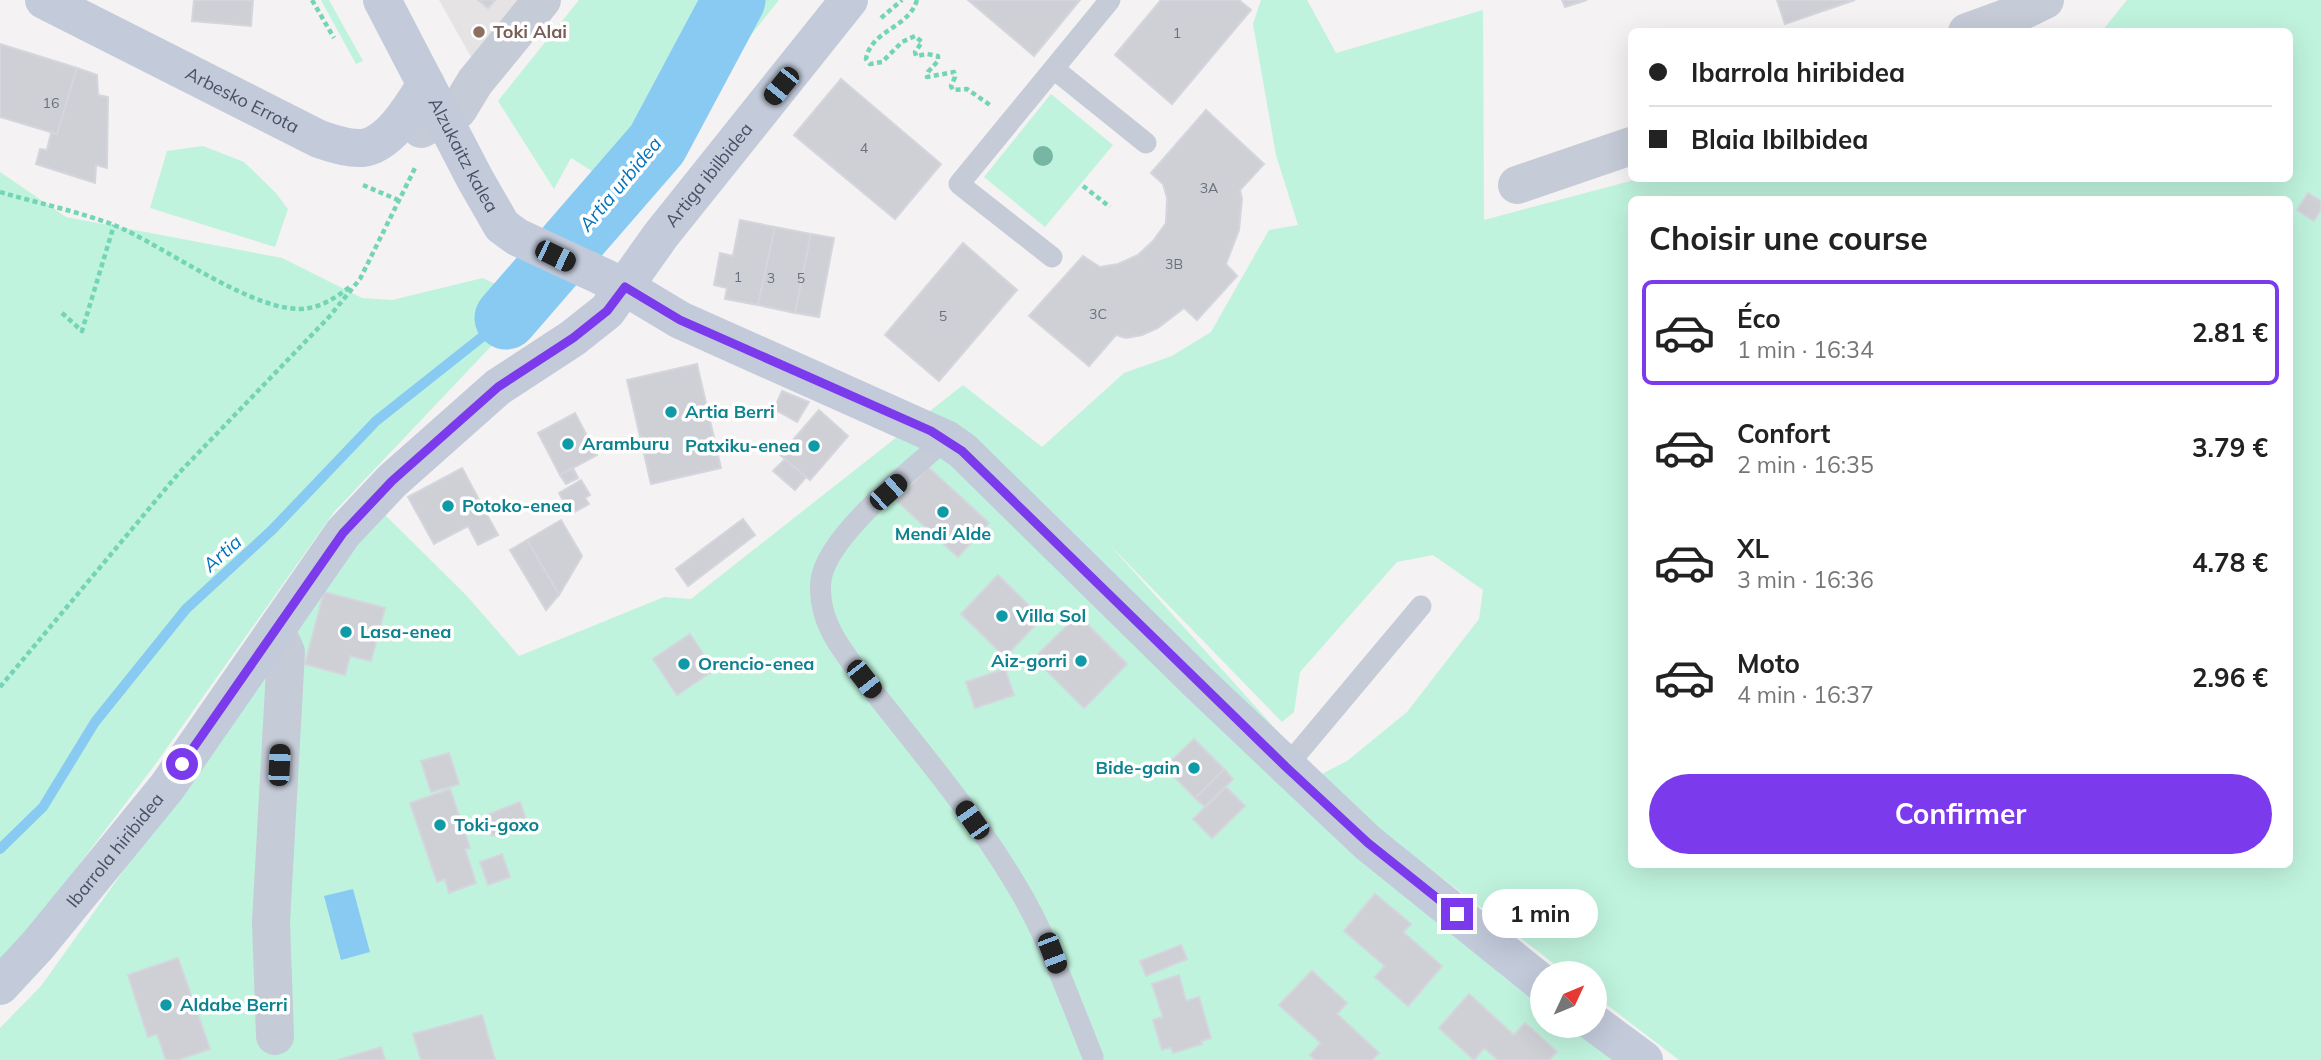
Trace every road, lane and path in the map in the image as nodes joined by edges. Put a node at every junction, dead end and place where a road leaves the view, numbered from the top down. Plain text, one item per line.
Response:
1 (44, 0) edge
2 (312, 0) edge
3 (382, 0) edge
4 (542, 0) edge
5 (849, 0) edge
6 (917, 0) edge
7 (1110, 0) edge
8 (2045, 0) edge
9 (1978, 28) edge
10 (334, 38) dead end
11 (1054, 69) junction
12 (426, 84) junction
13 (977, 95) dead end
14 (428, 135) junction
15 (1146, 143) dead end
16 (1628, 147) edge
17 (1517, 185) dead end
18 (1083, 186) dead end
19 (0, 192) edge
20 (1110, 207) dead end
21 (114, 225) junction
22 (1052, 257) dead end
23 (360, 279) junction
24 (625, 287) junction
25 (62, 313) dead end
26 (946, 439) junction
27 (1421, 606) dead end
28 (276, 630) junction
29 (0, 687) edge
30 (1286, 767) junction
31 (1530, 973) edge
32 (0, 986) edge
33 (1607, 1033) edge
34 (275, 1036) dead end
35 (1093, 1057) dead end
36 (1644, 1060) edge

1 - 12 street, Arbesko Errota
2 - 10 path
3 - 12 street, Alzukaitz kalea
4 - 14 street
5 - 24 street, Artiga ibilbidea
6 - 13 path
7 - 11 lane
8 - 9 street
11 - 15 lane
11 - 22 lane
12 - 14 street, Alzukaitz kalea
14 - 23 path
14 - 24 street, Alzukaitz kalea
16 - 17 street
18 - 20 path
19 - 21 path
21 - 23 path
21 - 25 path
23 - 29 path
24 - 26 street, Alzukaitz kalea
24 - 28 street, Ibarrola hiribidea
26 - 30 street, Alzukaitz kalea
26 - 35 lane
27 - 30 lane
28 - 32 street, Ibarrola hiribidea
28 - 34 street
30 - 31 street, Alzukaitz kalea
33 - 36 street

